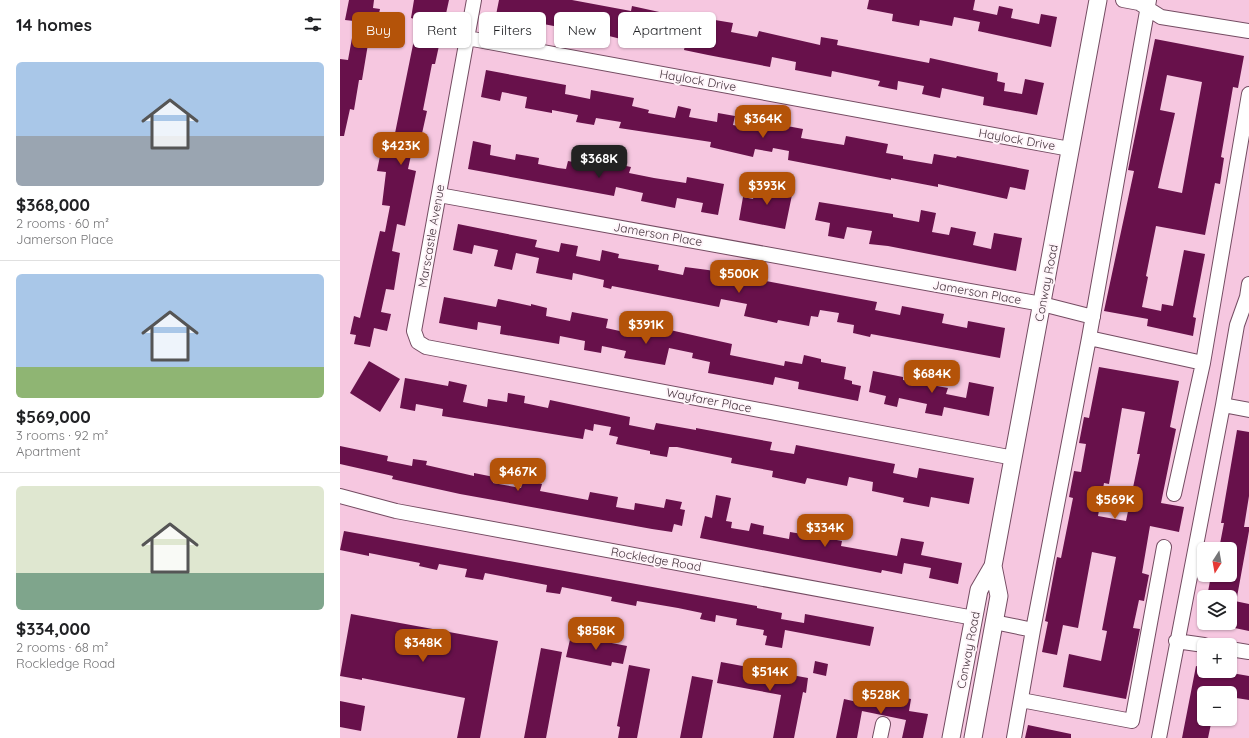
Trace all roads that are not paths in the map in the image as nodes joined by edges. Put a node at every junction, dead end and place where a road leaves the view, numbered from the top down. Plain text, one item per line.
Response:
1 (474, 0) edge
2 (1098, 0) edge
3 (1123, 0) edge
4 (1148, 4) edge
5 (471, 16) edge
6 (1249, 31) edge
7 (471, 39) edge
8 (465, 48) edge
9 (1249, 94) edge
10 (1070, 149) junction
11 (439, 195) junction
12 (1249, 284) edge
13 (1042, 304) junction
14 (1092, 317) junction
15 (414, 330) joint
16 (1089, 338) junction
17 (1203, 363) junction
18 (1223, 405) junction
19 (1249, 410) edge
20 (1014, 458) junction
21 (1174, 494) dead end
22 (340, 496) edge
23 (1164, 547) dead end
24 (993, 566) junction
25 (974, 618) junction
26 (994, 622) junction
27 (1033, 630) junction
28 (1176, 641) junction
29 (1197, 644) edge
30 (1237, 650) edge
31 (1249, 652) edge
32 (1021, 700) junction
33 (883, 724) dead end
34 (880, 738) edge
35 (951, 738) edge
36 (973, 738) edge
37 (1014, 738) edge
38 (1159, 738) edge

1 - 5 street, Marscastle Avenue
2 - 10 main road, Conway Road
3 - 4 street
4 - 6 street
4 - 14 street
7 - 10 street, Haylock Drive
8 - 11 street, Marscastle Avenue
9 - 17 street
10 - 13 main road, Conway Road
11 - 13 street, Jamerson Place
11 - 15 street, Marscastle Avenue
12 - 18 street
13 - 14 street, Jamerson Place
13 - 20 main road, Conway Road
14 - 16 street
15 - 20 street, Wayfarer Place
16 - 17 street
16 - 27 street
17 - 21 street
18 - 19 street
18 - 28 street
20 - 24 main road, Conway Road
22 - 25 street, Rockledge Road
23 - 32 street
24 - 25 main road, Conway Road
24 - 26 main road, Conway Road
25 - 35 main road, Conway Road
26 - 27 street
26 - 36 main road, Conway Road
27 - 32 street
28 - 29 street
28 - 38 street
30 - 31 street
32 - 37 street
33 - 34 street

